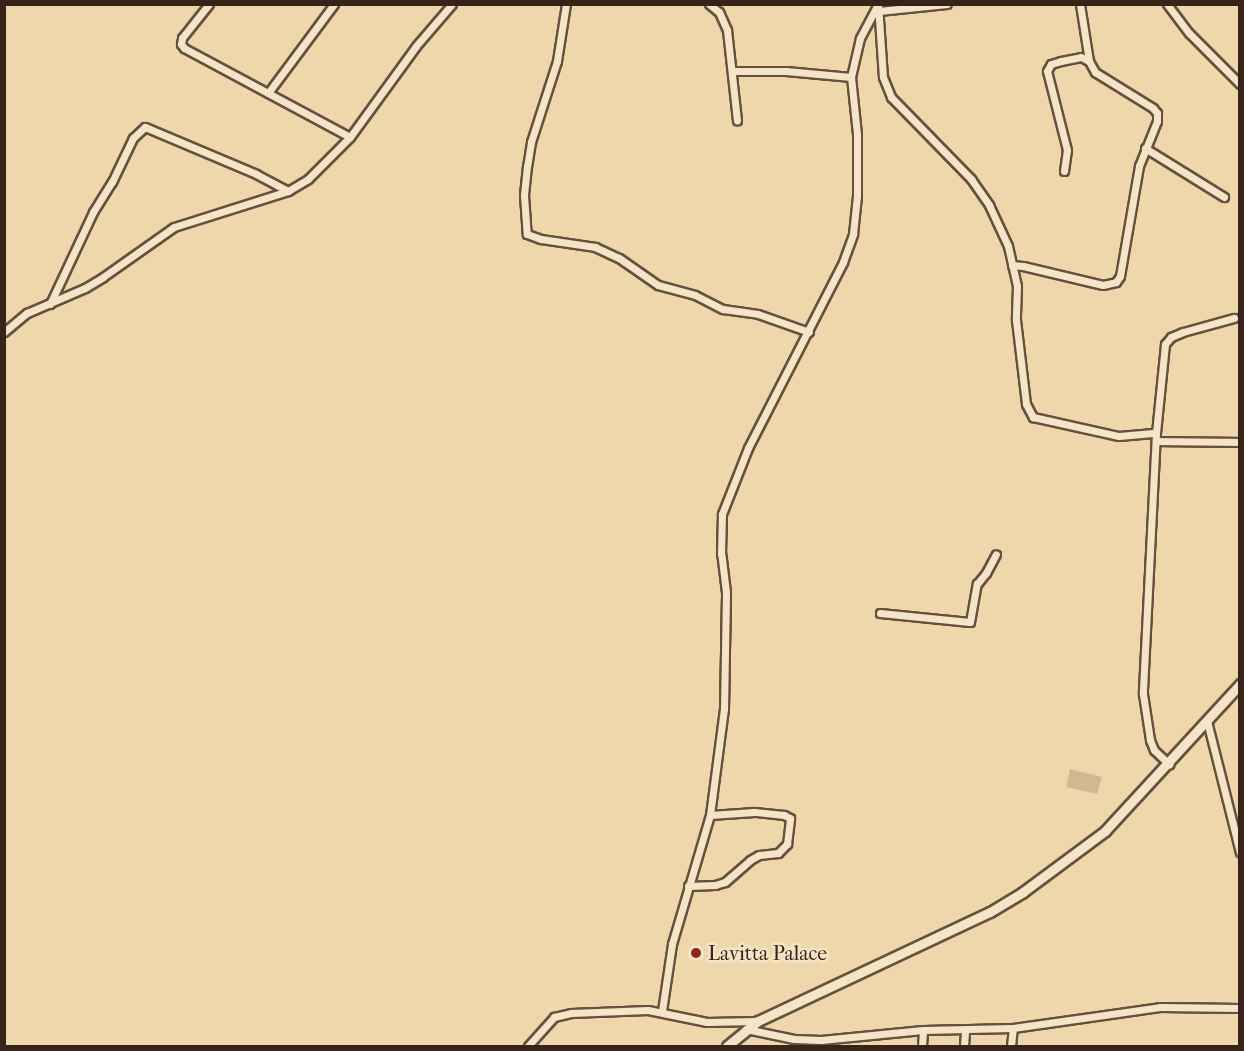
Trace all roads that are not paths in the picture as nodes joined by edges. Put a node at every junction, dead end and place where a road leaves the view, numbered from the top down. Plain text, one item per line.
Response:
1 (209, 4) edge
2 (334, 4) edge
3 (452, 4) edge
4 (566, 4) edge
5 (708, 4) edge
6 (947, 4) edge
7 (1080, 4) edge
8 (1167, 4) edge
9 (878, 7) edge
10 (1089, 61) junction
11 (734, 71) junction
12 (850, 77) junction
13 (1239, 84) edge
14 (268, 93) junction
15 (737, 120) dead end
16 (350, 137) junction
17 (1145, 148) junction
18 (1064, 171) dead end
19 (288, 191) junction
20 (1224, 196) dead end
21 (1012, 266) junction
22 (50, 304) junction
23 (1234, 318) dead end
24 (4, 332) edge
25 (808, 332) junction
26 (1156, 437) junction
27 (1239, 442) edge
28 (996, 554) dead end
29 (880, 613) dead end
30 (1239, 684) edge
31 (1207, 721) junction
32 (1169, 764) junction
33 (710, 815) junction
34 (1239, 852) edge
35 (688, 886) junction
36 (1239, 1008) edge
37 (662, 1011) junction
38 (759, 1021) junction
39 (1013, 1028) junction
40 (746, 1029) junction
41 (923, 1030) junction
42 (964, 1030) junction
43 (528, 1047) edge
44 (727, 1047) edge
45 (922, 1047) edge
46 (964, 1047) edge
47 (1011, 1047) edge

1 - 14 street
2 - 14 street
3 - 16 street
4 - 25 street
5 - 11 street
6 - 9 street
7 - 10 street
8 - 13 street
9 - 12 street
9 - 21 street
10 - 17 street
10 - 18 street
11 - 12 street
11 - 15 street
12 - 25 street
14 - 16 street
16 - 19 street
17 - 20 street
17 - 21 street
19 - 22 street
19 - 22 street
21 - 26 street
22 - 24 street
23 - 26 street
25 - 33 street
26 - 27 street
26 - 32 street
28 - 29 street
30 - 31 street
31 - 32 street
31 - 34 street
32 - 38 street
33 - 35 street
33 - 35 street
35 - 37 street
36 - 39 street
37 - 38 street
37 - 43 street
38 - 40 street
39 - 42 street
39 - 47 street
40 - 41 street
40 - 44 street
41 - 42 street
41 - 45 street
42 - 46 street

